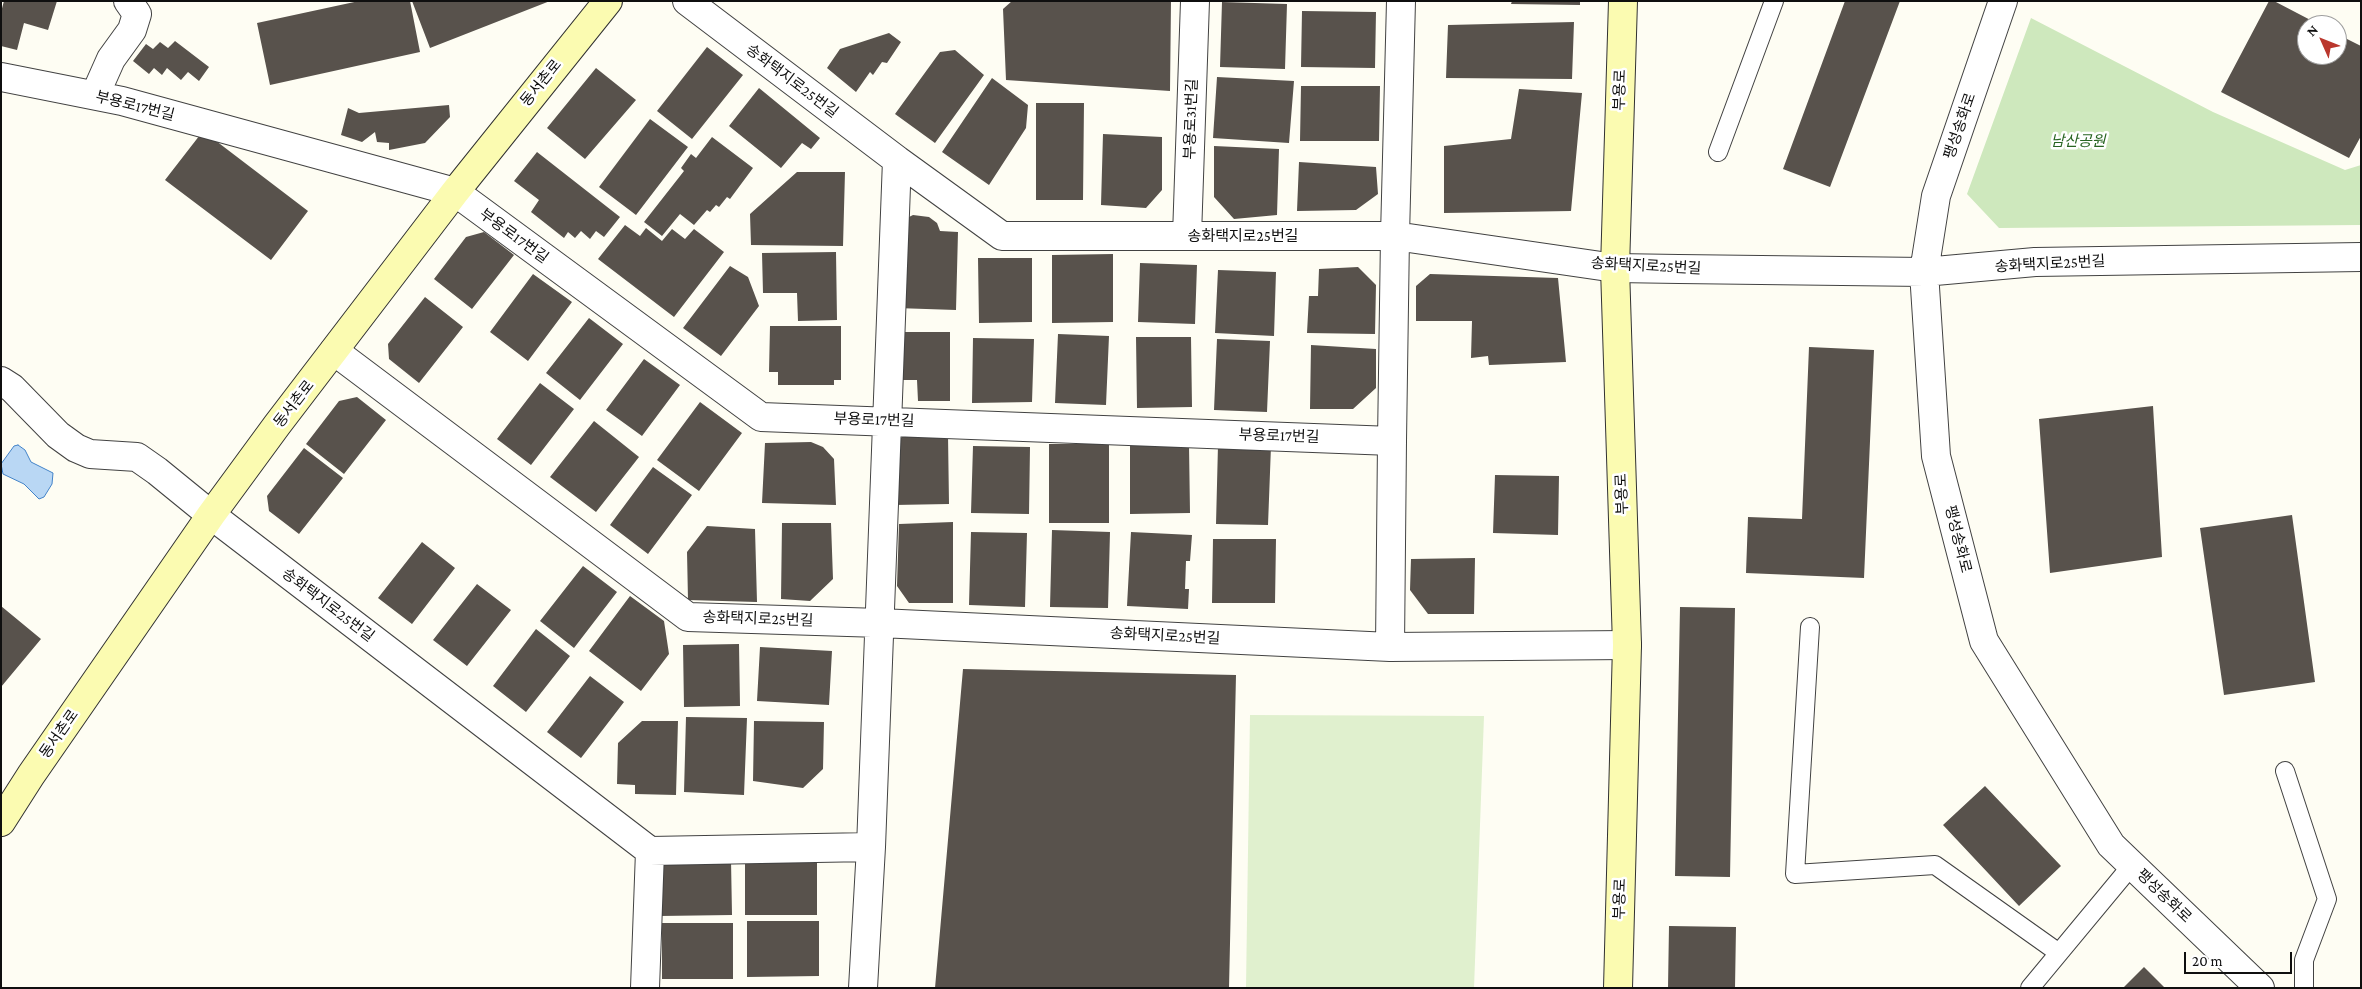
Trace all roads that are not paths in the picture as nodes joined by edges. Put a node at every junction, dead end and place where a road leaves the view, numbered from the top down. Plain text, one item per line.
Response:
1 (128, 1) edge
2 (608, 1) edge
3 (687, 1) edge
4 (1195, 1) edge
5 (1401, 1) edge
6 (1623, 1) edge
7 (1774, 1) edge
8 (2003, 1) edge
9 (1, 77) edge
10 (94, 95) junction
11 (1718, 152) dead end
12 (897, 160) junction
13 (455, 192) junction
14 (1187, 236) junction
15 (1395, 236) junction
16 (2361, 256) edge
17 (1615, 268) junction
18 (1924, 272) junction
19 (334, 352) junction
20 (1, 381) edge
21 (887, 420) junction
22 (1392, 440) junction
23 (211, 515) junction
24 (880, 623) junction
25 (1810, 627) dead end
26 (1627, 645) junction
27 (1390, 647) junction
28 (2285, 772) dead end
29 (1, 822) edge
30 (871, 847) junction
31 (650, 851) junction
32 (2132, 865) junction
33 (2059, 953) junction
34 (645, 988) edge
35 (863, 988) edge
36 (1618, 988) edge
37 (2030, 988) edge
38 (2260, 988) edge
39 (2304, 988) edge

1 - 10 street
2 - 13 street, 동서촌로
3 - 12 street, 송화택지로25번길
4 - 14 street, 부용로31번길
5 - 15 street
6 - 17 street, 부용로
7 - 11 lane
8 - 18 street, 팽성송화로
9 - 10 street, 부용로17번길
10 - 13 street, 부용로17번길
12 - 14 street, 송화택지로25번길
12 - 21 street
13 - 19 street, 동서촌로
13 - 21 street, 부용로17번길
14 - 15 street, 송화택지로25번길
15 - 17 street, 송화택지로25번길
15 - 22 street
16 - 18 street, 송화택지로25번길
17 - 18 street, 송화택지로25번길
17 - 26 street, 부용로
18 - 32 street, 팽성송화로
19 - 23 street, 동서촌로
19 - 24 street, 송화택지로25번길
20 - 23 street, 송화택지로25번길
21 - 22 street, 부용로17번길
21 - 24 street
22 - 27 street
23 - 29 street, 동서촌로
23 - 31 street, 송화택지로25번길
24 - 27 street, 송화택지로25번길
24 - 30 street
25 - 33 lane
26 - 27 street
26 - 36 street, 부용로
28 - 39 lane
30 - 31 street
30 - 35 street
31 - 34 street
32 - 33 lane
32 - 38 street, 팽성송화로
33 - 37 lane

